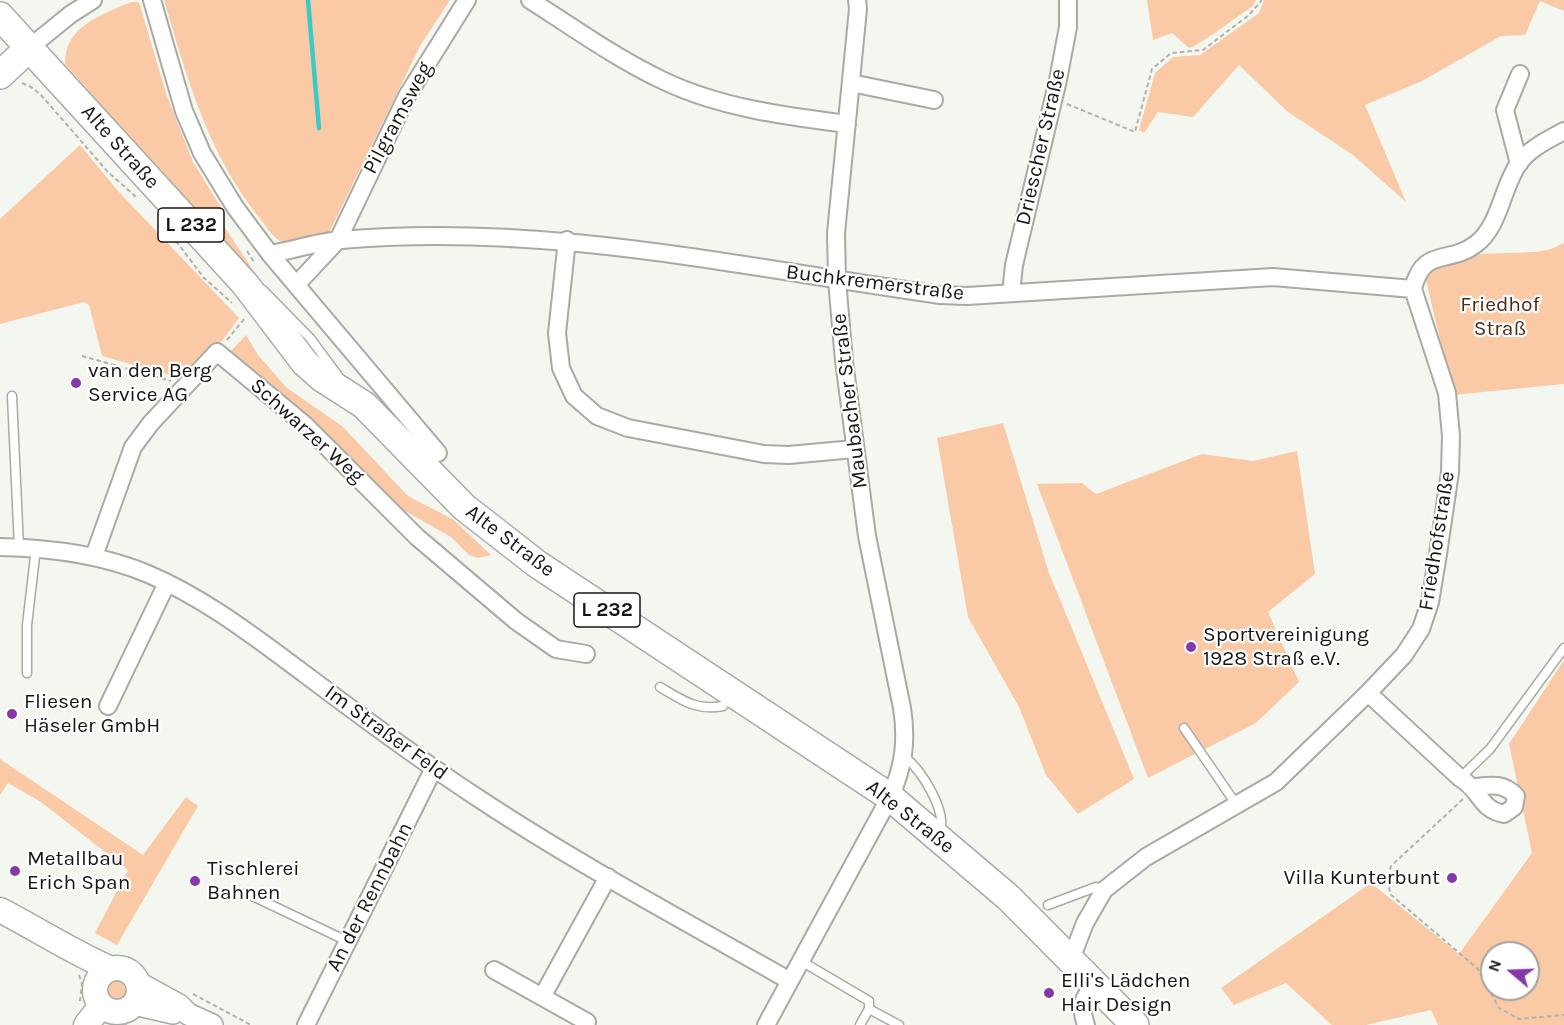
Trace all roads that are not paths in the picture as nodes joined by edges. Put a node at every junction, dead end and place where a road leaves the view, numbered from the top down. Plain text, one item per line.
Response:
1 (93, 0) edge
2 (152, 0) edge
3 (466, 0) edge
4 (530, 0) edge
5 (857, 0) edge
6 (1068, 0) edge
7 (0, 16) edge
8 (29, 48) junction
9 (1520, 74) dead end
10 (7, 81) edge
11 (850, 83) junction
12 (934, 100) dead end
13 (847, 124) junction
14 (1564, 131) edge
15 (1519, 164) junction
16 (338, 240) junction
17 (567, 240) junction
18 (270, 254) junction
19 (837, 280) junction
20 (296, 285) junction
21 (1413, 289) junction
22 (1011, 293) junction
23 (12, 396) dead end
24 (854, 449) junction
25 (438, 453) dead end
26 (0, 547) edge
27 (28, 547) junction
28 (94, 556) junction
29 (168, 583) junction
30 (1564, 648) edge
31 (586, 654) dead end
32 (27, 673) dead end
33 (660, 687) dead end
34 (733, 691) junction
35 (1368, 693) junction
36 (108, 706) dead end
37 (1184, 728) dead end
38 (904, 756) junction
39 (434, 768) junction
40 (1468, 783) joint
41 (890, 797) junction
42 (1236, 804) junction
43 (938, 837) junction
44 (608, 877) junction
45 (1104, 890) junction
46 (246, 893) dead end
47 (1048, 906) dead end
48 (0, 910) edge
49 (347, 941) junction
50 (1071, 959) junction
51 (801, 961) junction
52 (494, 970) dead end
53 (103, 975) junction
54 (790, 981) junction
55 (1095, 985) junction
56 (136, 993) junction
57 (542, 998) junction
58 (869, 1009) junction
59 (93, 1016) edge
60 (586, 1022) dead end
61 (212, 1025) edge
62 (306, 1025) edge
63 (766, 1025) edge
64 (860, 1025) edge
65 (899, 1025) edge
66 (1086, 1025) edge
67 (1135, 1025) edge

1 - 8 street
2 - 18 street
3 - 16 street, Pilgramsweg
4 - 13 street
5 - 11 street, Maubacher Straße
6 - 22 street, Driescher Straße
7 - 8 main road, Alte Straße / L 232
8 - 10 main road
8 - 34 main road, Alte Straße / L 232
9 - 15 street
11 - 12 street
11 - 13 street, Maubacher Straße
13 - 19 street, Maubacher Straße
14 - 15 street
15 - 21 street
16 - 17 street, Buchkremerstraße
16 - 18 street
16 - 20 street, Pilgramsweg
17 - 19 street, Buchkremerstraße
17 - 24 street
18 - 20 street
19 - 22 street, Buchkremerstraße
19 - 24 street, Maubacher Straße
20 - 25 street
21 - 22 street, Buchkremerstraße
21 - 35 street, Friedhofstraße
23 - 27 lane
24 - 38 street, Maubacher Straße
26 - 27 street, Im Straßer Feld
27 - 28 street, Im Straßer Feld
27 - 32 lane
28 - 29 street, Im Straßer Feld
28 - 31 street, Schwarzer Weg
29 - 36 street
29 - 39 street, Im Straßer Feld
30 - 40 lane
33 - 34 lane
34 - 41 main road, Alte Straße / L 232
35 - 40 street
35 - 42 street, Friedhofstraße
37 - 42 lane
38 - 41 street, Maubacher Straße
38 - 43 lane
39 - 44 street, Im Straßer Feld
39 - 49 street, An der Rennbahn
41 - 43 main road, Alte Straße / L 232
41 - 51 street, Maubacher Straße
42 - 45 street, Friedhofstraße
43 - 50 main road, Alte Straße / L 232
44 - 54 street, Im Straßer Feld
44 - 57 street
45 - 47 lane
45 - 50 street, Friedhofstraße
46 - 49 lane
48 - 53 main road
49 - 62 street, An der Rennbahn
50 - 55 main road, Alte Straße / L 232
51 - 54 street, Maubacher Straße
51 - 58 lane
52 - 57 street
53 - 56 main road
53 - 59 main road
54 - 63 street, Maubacher Straße
55 - 66 street
55 - 67 main road, L 232
56 - 59 main road
56 - 61 street
57 - 60 street
58 - 64 lane
58 - 65 lane

